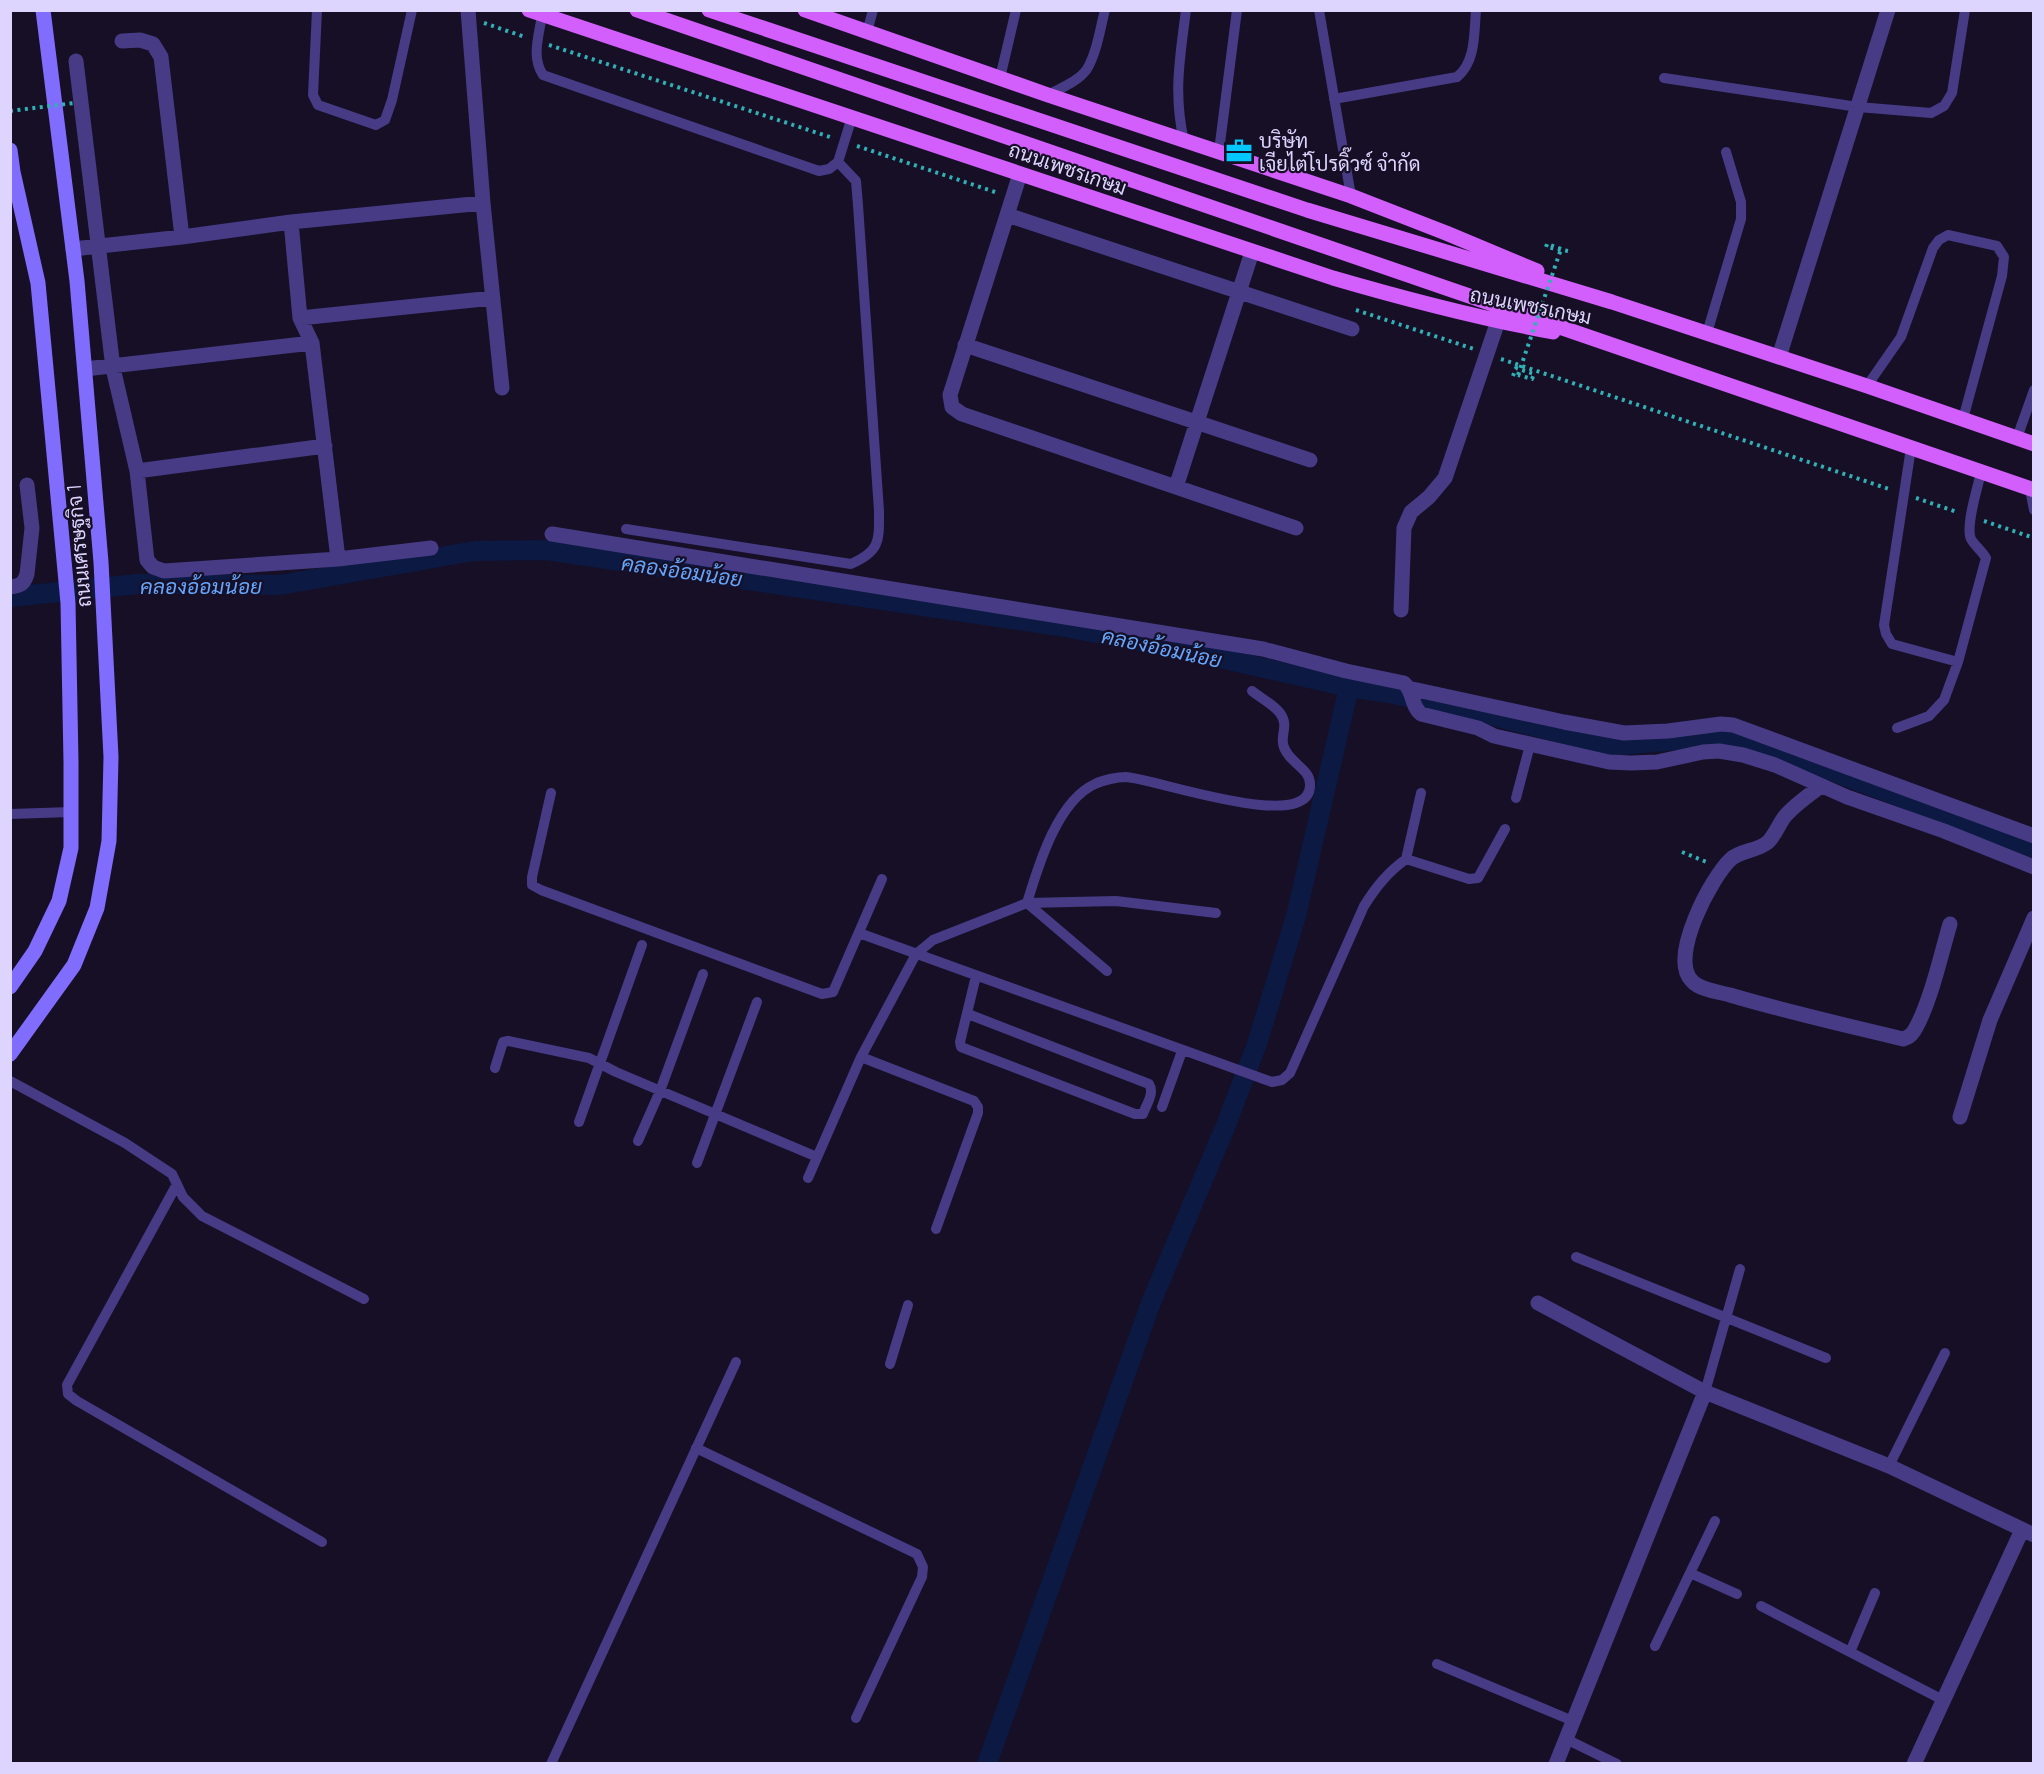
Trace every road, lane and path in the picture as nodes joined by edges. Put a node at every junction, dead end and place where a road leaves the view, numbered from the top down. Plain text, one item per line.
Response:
1 (43, 10) edge
2 (317, 10) edge
3 (412, 10) edge
4 (637, 10) edge
5 (709, 10) edge
6 (805, 10) edge
7 (873, 10) edge
8 (1016, 10) edge
9 (1105, 10) edge
10 (1186, 10) edge
11 (1237, 10) edge
12 (1319, 10) edge
13 (1476, 10) edge
14 (1888, 10) edge
15 (1965, 10) edge
16 (536, 13) edge
17 (469, 14) edge
18 (867, 32) junction
19 (122, 41) dead end
20 (538, 41) junction
21 (76, 61) dead end
22 (1000, 78) junction
23 (1664, 78) dead end
24 (1048, 95) junction
25 (1334, 99) junction
26 (74, 104) dead end
27 (1858, 107) junction
28 (10, 111) edge
29 (852, 117) junction
30 (1184, 141) junction
31 (844, 142) junction
32 (10, 150) edge
33 (1220, 151) junction
34 (1726, 152) dead end
35 (838, 162) junction
36 (12, 172) edge
37 (1020, 174) junction
38 (1351, 196) junction
39 (1012, 197) junction
40 (483, 203) junction
41 (1007, 215) junction
42 (291, 222) junction
43 (182, 237) junction
44 (99, 247) junction
45 (73, 249) junction
46 (1568, 251) dead end
47 (1252, 252) junction
48 (1239, 291) junction
49 (493, 298) junction
50 (1612, 302) junction
51 (1354, 310) dead end
52 (300, 318) junction
53 (1497, 321) junction
54 (1352, 329) dead end
55 (1707, 333) junction
56 (1600, 340) junction
57 (312, 343) junction
58 (965, 345) junction
59 (1487, 354) junction
60 (1779, 357) junction
61 (113, 368) junction
62 (84, 369) junction
63 (1513, 376) dead end
64 (1867, 386) junction
65 (502, 388) dead end
66 (2034, 390) edge
67 (1963, 419) junction
68 (1197, 422) junction
69 (2017, 438) junction
70 (2034, 444) edge
71 (325, 446) junction
72 (1911, 448) junction
73 (1310, 460) dead end
74 (137, 471) junction
75 (1981, 472) junction
76 (27, 485) dead end
77 (1176, 487) junction
78 (2032, 489) edge
79 (1904, 494) junction
80 (2034, 510) edge
81 (1972, 517) junction
82 (1296, 528) dead end
83 (626, 529) dead end
84 (552, 534) dead end
85 (2034, 538) edge
86 (431, 548) dead end
87 (339, 558) junction
88 (10, 587) edge
89 (1401, 610) dead end
90 (1958, 662) junction
91 (1409, 689) junction
92 (1252, 691) dead end
93 (1897, 728) dead end
94 (1530, 745) junction
95 (1821, 786) junction
96 (550, 793) dead end
97 (1421, 793) dead end
98 (1516, 798) dead end
99 (71, 812) junction
100 (10, 814) edge
101 (1505, 828) dead end
102 (2034, 837) edge
103 (1682, 852) dead end
104 (1406, 859) junction
105 (2034, 867) edge
106 (1721, 869) junction
107 (882, 879) dead end
108 (1027, 903) junction
109 (1216, 913) dead end
110 (2034, 918) edge
111 (1950, 924) dead end
112 (859, 933) junction
113 (642, 945) dead end
114 (916, 954) junction
115 (1107, 971) dead end
116 (703, 974) dead end
117 (976, 976) junction
118 (10, 987) edge
119 (757, 1002) dead end
120 (968, 1014) junction
121 (1182, 1051) junction
122 (10, 1054) edge
123 (861, 1057) junction
124 (601, 1063) junction
125 (495, 1068) dead end
126 (10, 1081) edge
127 (660, 1091) junction
128 (1162, 1107) dead end
129 (716, 1114) junction
130 (1960, 1117) dead end
131 (579, 1122) dead end
132 (638, 1141) dead end
133 (817, 1157) junction
134 (697, 1163) dead end
135 (808, 1178) dead end
136 (177, 1184) junction
137 (936, 1229) dead end
138 (1576, 1257) dead end
139 (1740, 1269) dead end
140 (364, 1299) dead end
141 (1538, 1303) dead end
142 (908, 1305) dead end
143 (1726, 1318) junction
144 (1945, 1353) dead end
145 (1826, 1358) dead end
146 (736, 1362) dead end
147 (890, 1364) dead end
148 (1706, 1392) junction
149 (696, 1448) junction
150 (1889, 1466) junction
151 (1715, 1521) dead end
152 (2028, 1533) edge
153 (322, 1542) dead end
154 (1690, 1573) junction
155 (1875, 1593) dead end
156 (1737, 1594) dead end
157 (1761, 1606) dead end
158 (1655, 1646) dead end
159 (1850, 1652) junction
160 (1437, 1664) dead end
161 (1943, 1700) junction
162 (856, 1718) dead end
163 (1573, 1721) junction
164 (1566, 1739) junction
165 (551, 1764) edge
166 (1556, 1764) edge
167 (1617, 1764) edge
168 (1914, 1764) edge

1 - 45 main road, ถนนเศรษฐกิจ 1
2 - 3 lane
4 - 56 main road, ถนนเพชรเกษม
5 - 50 main road, ถนนเพชรเกษม
6 - 18 main road, ถนนเพชรเกษม
7 - 18 lane
8 - 22 lane
9 - 24 lane
10 - 30 lane
11 - 33 lane
12 - 25 lane
13 - 25 lane
14 - 27 street
15 - 27 lane
16 - 20 lane
16 - 29 main road, ถนนเพชรเกษม
17 - 20 path
17 - 40 street
18 - 22 main road, ถนนเพชรเกษม
19 - 43 street
20 - 31 path
20 - 35 lane
21 - 44 street
22 - 24 main road, ถนนเพชรเกษม
23 - 27 lane
24 - 30 main road, ถนนเพชรเกษม
25 - 38 lane
26 - 28 path, bridge
27 - 60 street
29 - 31 lane
29 - 37 main road, ถนนเพชรเกษม
30 - 33 main road, ถนนเพชรเกษม
31 - 35 lane
31 - 39 path
32 - 36 main road, ถนนเศรษฐกิจ 1
33 - 38 main road, ถนนเพชรเกษม
34 - 55 lane
35 - 83 lane
36 - 99 main road, ถนนเศรษฐกิจ 1
37 - 39 street
37 - 47 main road, ถนนเพชรเกษม
38 - 50 main road, ถนนเพชรเกษม
39 - 41 street
40 - 42 street
40 - 49 street
41 - 48 street
41 - 58 street
42 - 43 street
42 - 52 street
43 - 44 street
44 - 45 street
44 - 61 street
45 - 62 main road, ถนนเศรษฐกิจ 1
46 - 63 path, bridge
47 - 48 street
47 - 53 main road, ถนนเพชรเกษม
48 - 54 street
48 - 68 street
49 - 52 street
49 - 65 street
50 - 55 main road, ถนนเพชรเกษม
51 - 59 path
52 - 57 street
53 - 56 main road, ถนนเพชรเกษม
53 - 59 street
55 - 60 main road, ถนนเพชรเกษม
56 - 72 main road, ถนนเพชรเกษม
57 - 61 street
57 - 71 street
58 - 68 street
58 - 77 street
59 - 79 path
59 - 89 street
60 - 64 main road, ถนนเพชรเกษม
61 - 62 street
61 - 74 street
62 - 122 main road, ถนนเศรษฐกิจ 1
64 - 67 main road, ถนนเพชรเกษม
64 - 67 lane
66 - 69 lane
67 - 69 main road, ถนนเพชรเกษม
68 - 73 street
68 - 77 street
69 - 70 main road, ถนนเพชรเกษม
71 - 74 street
71 - 87 street
72 - 75 main road, ถนนเพชรเกษม
72 - 79 lane
74 - 87 street
75 - 78 main road, ถนนเพชรเกษม
75 - 81 lane
76 - 88 street
77 - 82 street
78 - 80 lane
79 - 81 path
79 - 90 lane
81 - 85 path
81 - 90 lane
84 - 91 street
86 - 87 street
90 - 93 lane
91 - 94 street
91 - 102 street
92 - 108 lane
94 - 95 street
94 - 98 lane
95 - 105 street
95 - 106 street
96 - 112 lane
97 - 104 lane
99 - 100 lane
99 - 118 main road, ถนนเศรษฐกิจ 1
101 - 104 lane
103 - 106 path
104 - 121 lane
106 - 111 street
107 - 112 lane
108 - 109 lane
108 - 114 lane
108 - 115 lane
110 - 130 street
112 - 114 lane
113 - 124 lane
114 - 117 lane
114 - 123 lane
116 - 127 lane
117 - 120 lane
117 - 121 lane
119 - 129 lane
120 - 120 lane
121 - 128 lane
123 - 133 lane
123 - 137 lane
124 - 125 lane
124 - 127 lane
124 - 131 lane
126 - 136 lane
127 - 129 lane
127 - 132 lane
129 - 133 lane
129 - 134 lane
133 - 135 lane
136 - 140 lane
136 - 153 lane
138 - 143 lane
139 - 143 lane
141 - 148 street
142 - 147 lane
143 - 145 lane
143 - 148 lane
144 - 150 lane
146 - 149 lane
148 - 150 street
148 - 163 street
149 - 162 lane
149 - 165 lane
150 - 152 street
151 - 154 lane
152 - 161 street
154 - 156 lane
154 - 158 lane
155 - 159 lane
157 - 159 lane
159 - 161 lane
160 - 163 lane
161 - 168 street
163 - 164 street
164 - 166 street
164 - 167 lane

